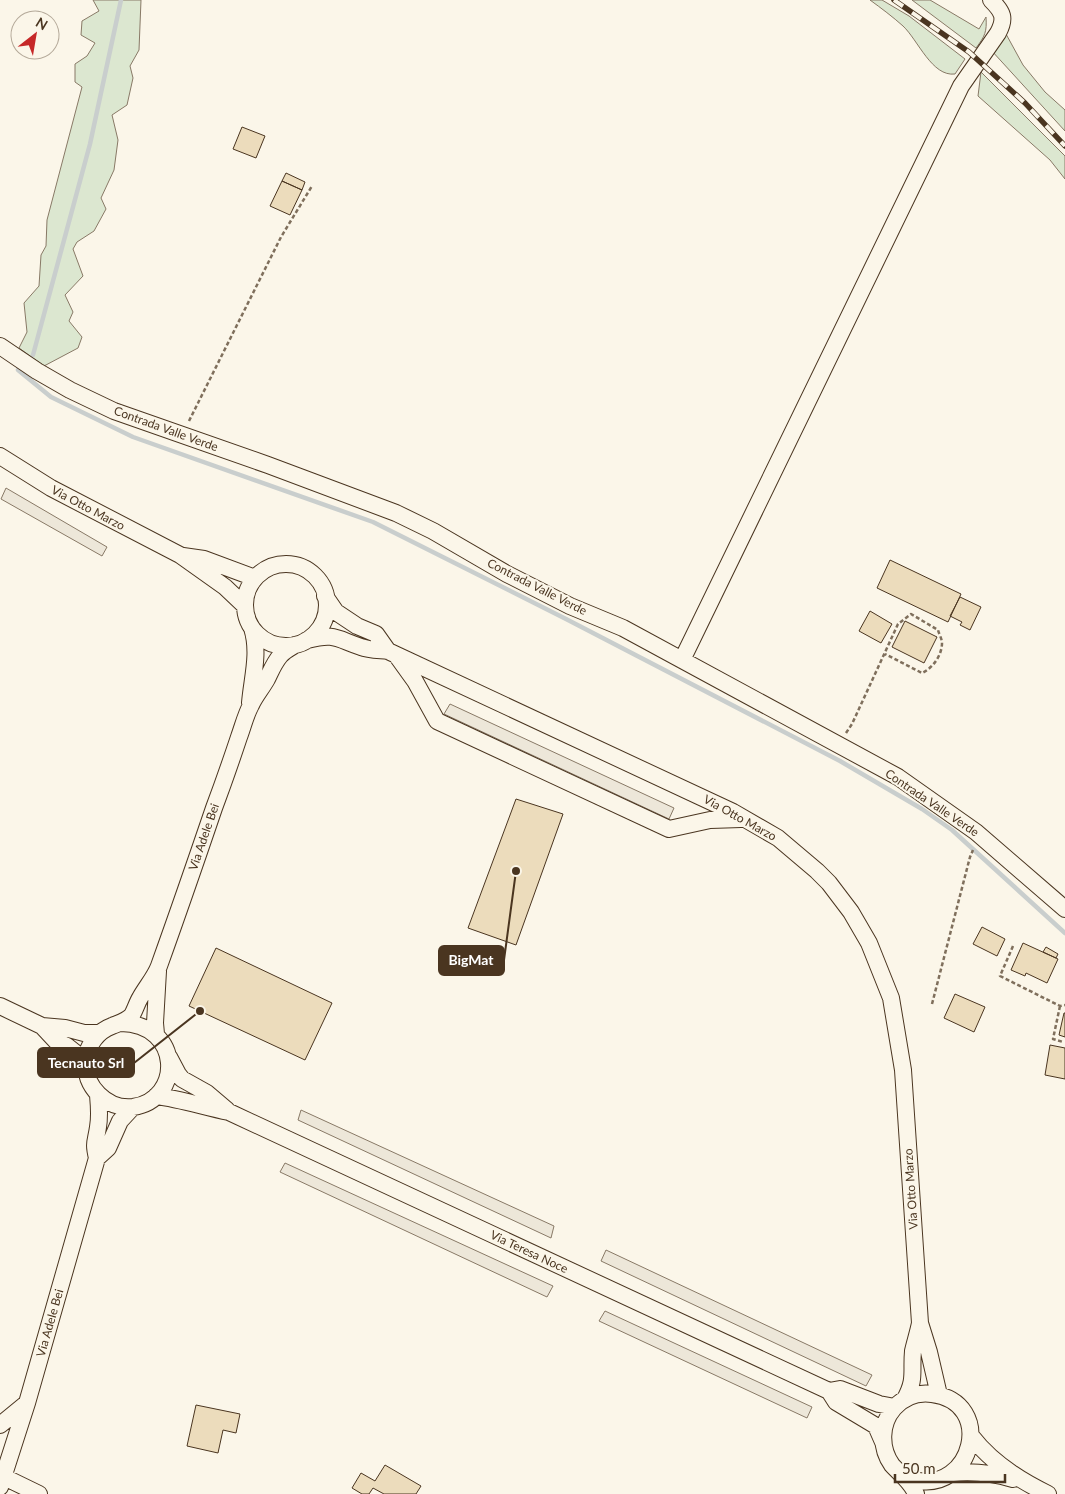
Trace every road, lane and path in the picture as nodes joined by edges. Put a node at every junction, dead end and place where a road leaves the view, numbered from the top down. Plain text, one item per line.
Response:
1 (991, 0) edge
2 (312, 186) dead end
3 (0, 346) edge
4 (182, 436) junction
5 (0, 456) edge
6 (180, 555) junction
7 (255, 578) junction
8 (325, 596) junction
9 (244, 606) junction
10 (252, 628) junction
11 (301, 642) junction
12 (392, 653) junction
13 (885, 654) junction
14 (682, 660) junction
15 (250, 705) junction
16 (839, 746) junction
17 (746, 819) junction
18 (970, 857) dead end
19 (1065, 909) edge
20 (1013, 946) dead end
21 (158, 969) junction
22 (932, 1004) dead end
23 (1065, 1005) edge
24 (0, 1006) edge
25 (1060, 1006) junction
26 (121, 1023) junction
27 (42, 1026) junction
28 (100, 1033) junction
29 (156, 1034) junction
30 (1063, 1042) dead end
31 (169, 1057) junction
32 (86, 1060) junction
33 (98, 1095) junction
34 (156, 1096) junction
35 (133, 1107) junction
36 (229, 1112) junction
37 (97, 1158) junction
38 (920, 1323) junction
39 (830, 1392) junction
40 (939, 1395) junction
41 (27, 1403) junction
42 (900, 1403) junction
43 (0, 1424) edge
44 (972, 1437) junction
45 (883, 1442) junction
46 (901, 1473) junction
47 (1, 1478) edge
48 (1022, 1481) junction
49 (945, 1482) edge
50 (39, 1494) edge
51 (916, 1494) edge
52 (1048, 1494) edge

1 - 14 street
2 - 4 path
3 - 4 street, Contrada Valle Verde
4 - 14 street, Contrada Valle Verde
5 - 6 street, Via Otto Marzo
6 - 7 street, Via Otto Marzo
6 - 9 street, Via Otto Marzo
7 - 8 street
7 - 9 street
8 - 11 street
8 - 12 street, Via Otto Marzo
9 - 10 street
10 - 11 street
10 - 15 street
11 - 12 street, Via Otto Marzo
11 - 15 street
12 - 17 street, Via Otto Marzo
12 - 17 street
13 - 13 path
13 - 16 path
14 - 16 street, Contrada Valle Verde
15 - 21 street, Via Adele Bei
16 - 19 street, Contrada Valle Verde
17 - 38 street, Via Otto Marzo
18 - 22 path
20 - 25 path
21 - 26 street, Via Adele Bei
21 - 29 street, Via Adele Bei
23 - 25 path
24 - 27 street
25 - 30 path
26 - 28 street
26 - 29 street
27 - 28 street
27 - 32 street
28 - 32 street
29 - 31 street
31 - 34 street
31 - 36 street, Via Teresa Noce
32 - 33 street
33 - 35 street
33 - 37 street, Via Adele Bei
34 - 35 street
34 - 36 street, Via Teresa Noce
35 - 37 street, Via Adele Bei
36 - 39 street, Via Teresa Noce
37 - 41 street, Via Adele Bei
38 - 40 street, Via Otto Marzo
38 - 42 street, Via Otto Marzo
39 - 42 street, Via Teresa Noce
39 - 45 street, Via Teresa Noce
40 - 42 street
40 - 44 street
41 - 43 street
41 - 47 street, Via Adele Bei
42 - 45 street
44 - 48 street
44 - 49 street
45 - 46 street
46 - 49 street
46 - 51 street
47 - 50 street
48 - 49 street
48 - 52 street

